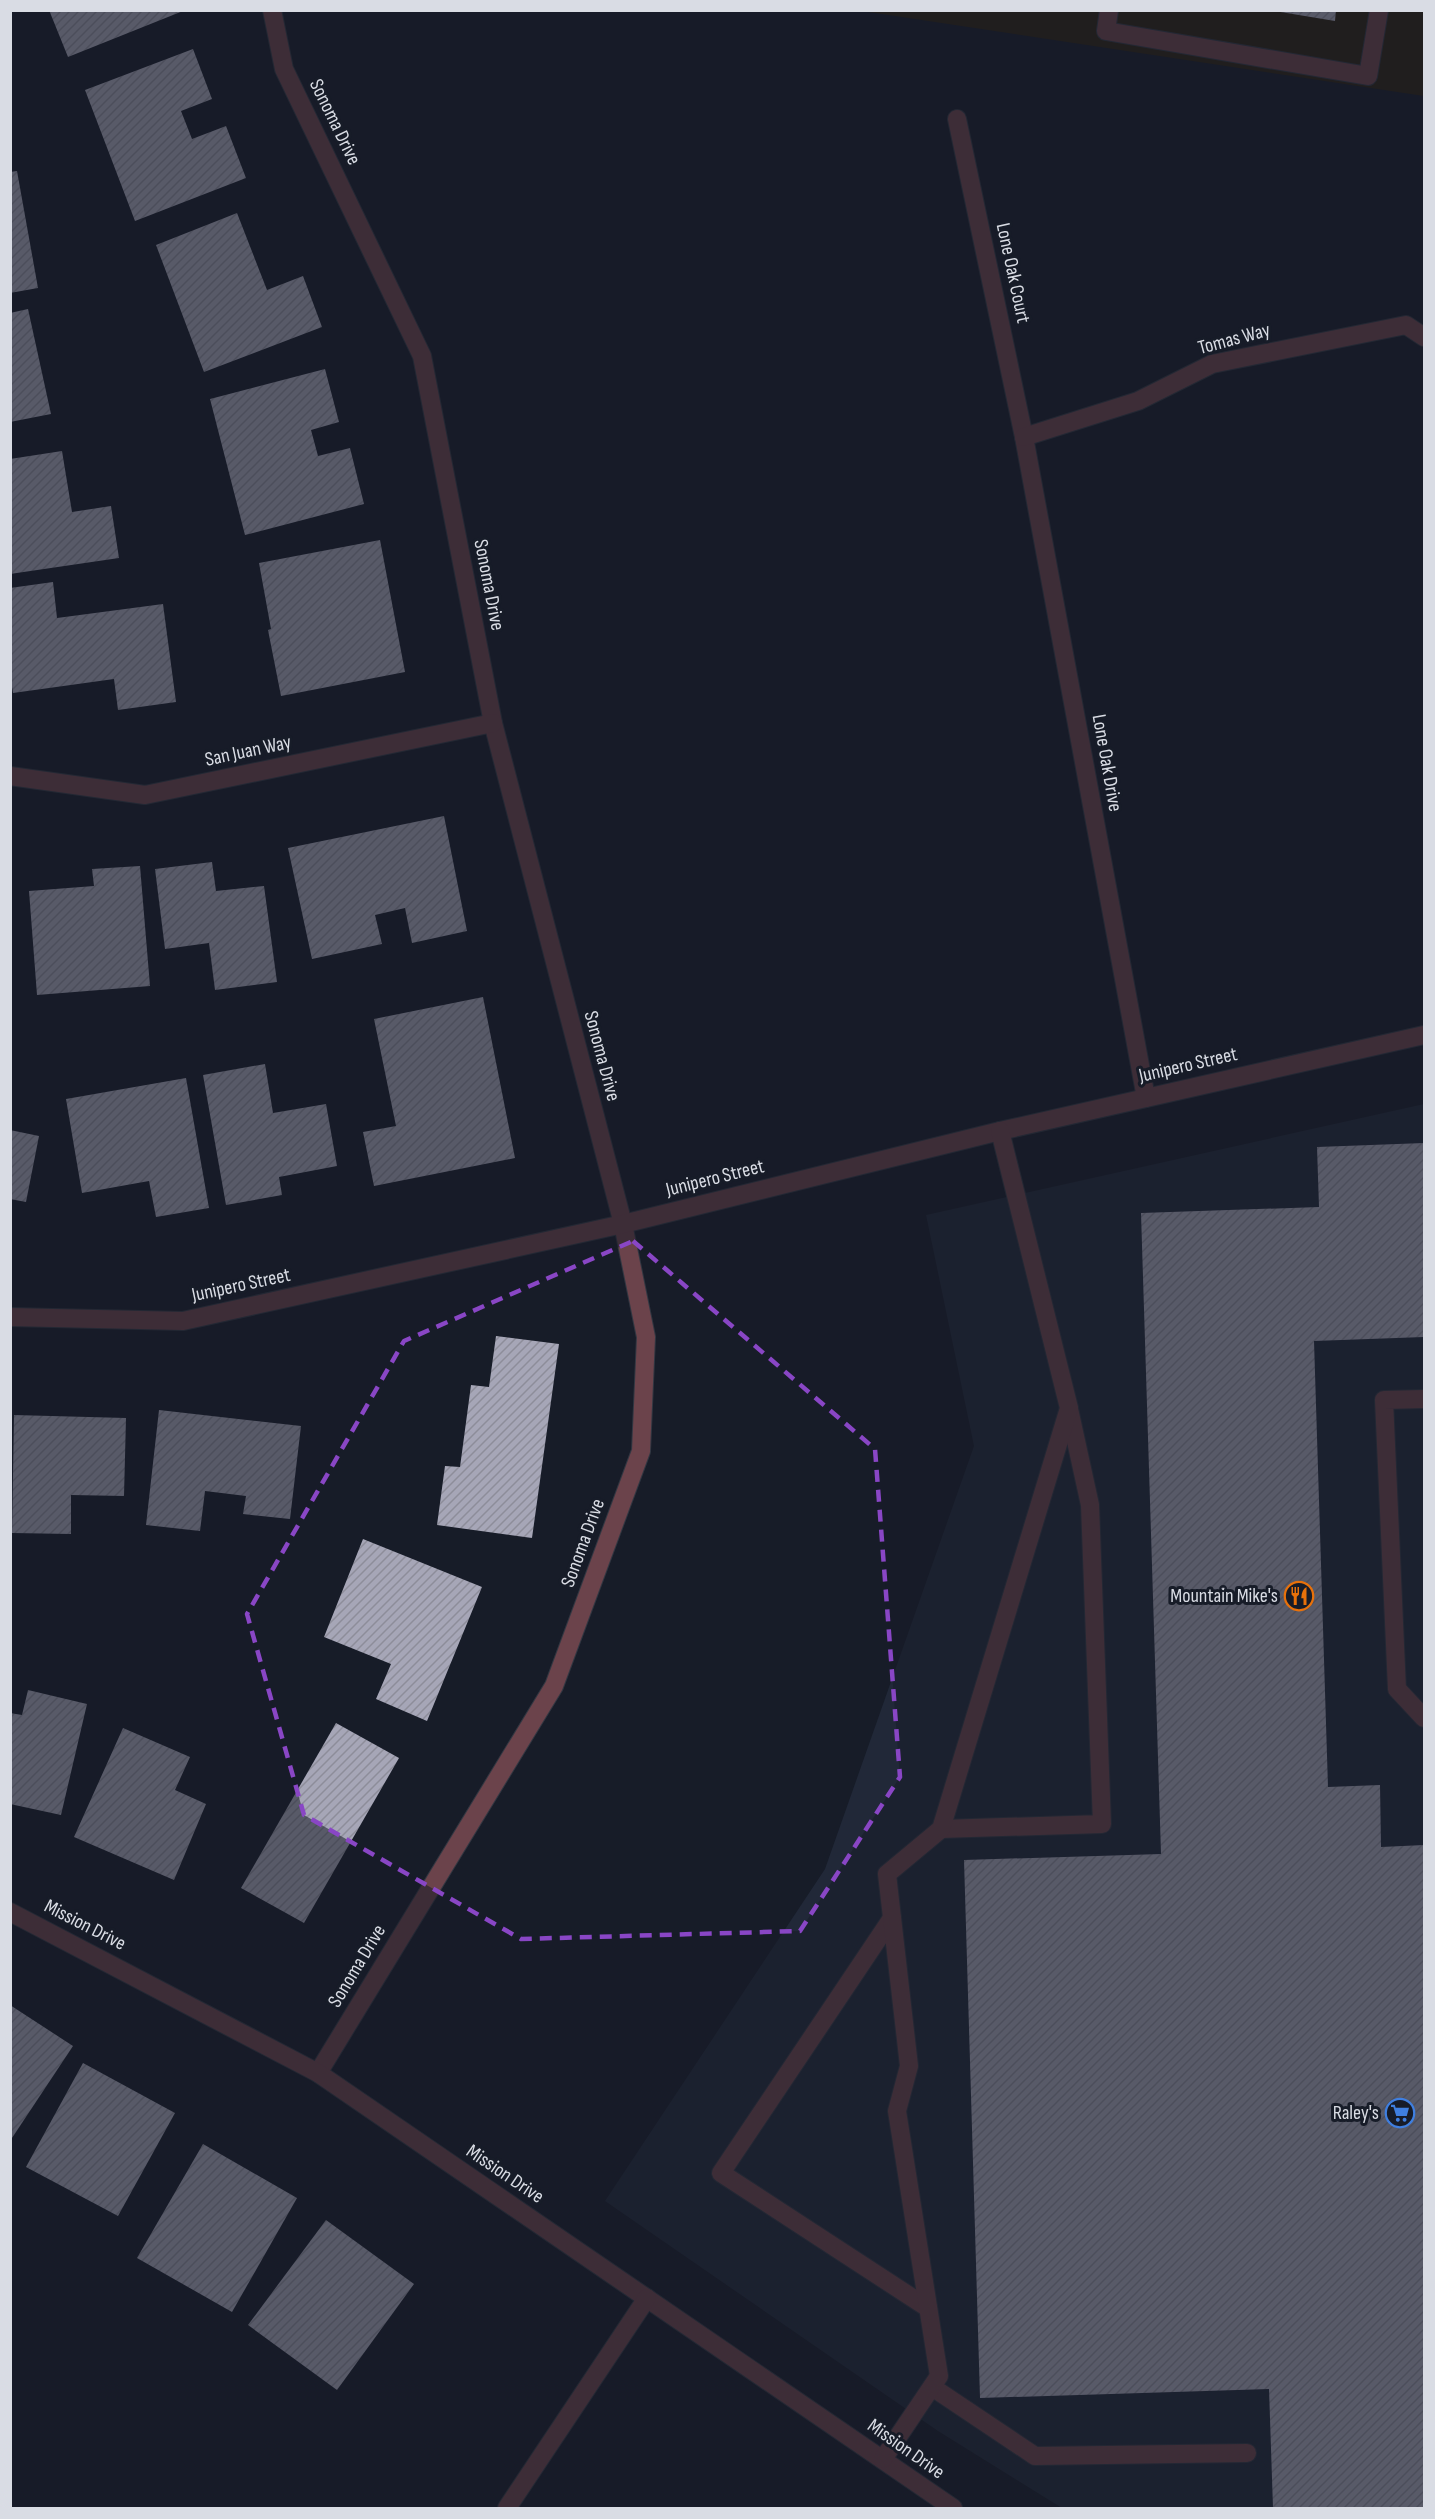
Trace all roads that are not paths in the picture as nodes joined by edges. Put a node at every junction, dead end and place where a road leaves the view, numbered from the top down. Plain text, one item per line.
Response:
1 (272, 10) edge
2 (1109, 10) edge
3 (1379, 10) edge
4 (957, 119) dead end
5 (1425, 337) edge
6 (1024, 437) junction
7 (492, 723) junction
8 (10, 776) edge
9 (1425, 1035) edge
10 (1146, 1098) junction
11 (1000, 1131) junction
12 (623, 1224) junction
13 (10, 1317) edge
14 (1425, 1399) edge
15 (1069, 1408) junction
16 (1425, 1718) edge
17 (941, 1829) junction
18 (10, 1912) edge
19 (892, 1918) junction
20 (318, 2073) junction
21 (647, 2298) junction
22 (928, 2308) junction
23 (932, 2387) junction
24 (1246, 2452) dead end
25 (883, 2459) junction
26 (507, 2508) edge
27 (952, 2508) edge

1 - 7 street, Sonoma Drive
2 - 3 street
4 - 6 street, Lone Oak Court
5 - 6 street, Tomas Way
6 - 10 street, Lone Oak Drive
7 - 8 street, San Juan Way
7 - 12 street, Sonoma Drive
9 - 10 street, Junipero Street
10 - 11 street, Junipero Street
11 - 12 street, Junipero Street
11 - 15 street
12 - 13 street, Junipero Street
12 - 20 street, Sonoma Drive
14 - 16 street
15 - 17 street
15 - 17 street
17 - 19 street
18 - 20 street, Mission Drive
19 - 22 street
19 - 22 street
20 - 21 street, Mission Drive
21 - 25 street, Mission Drive
21 - 26 street
22 - 23 street
23 - 24 street
23 - 25 street
25 - 27 street, Mission Drive

